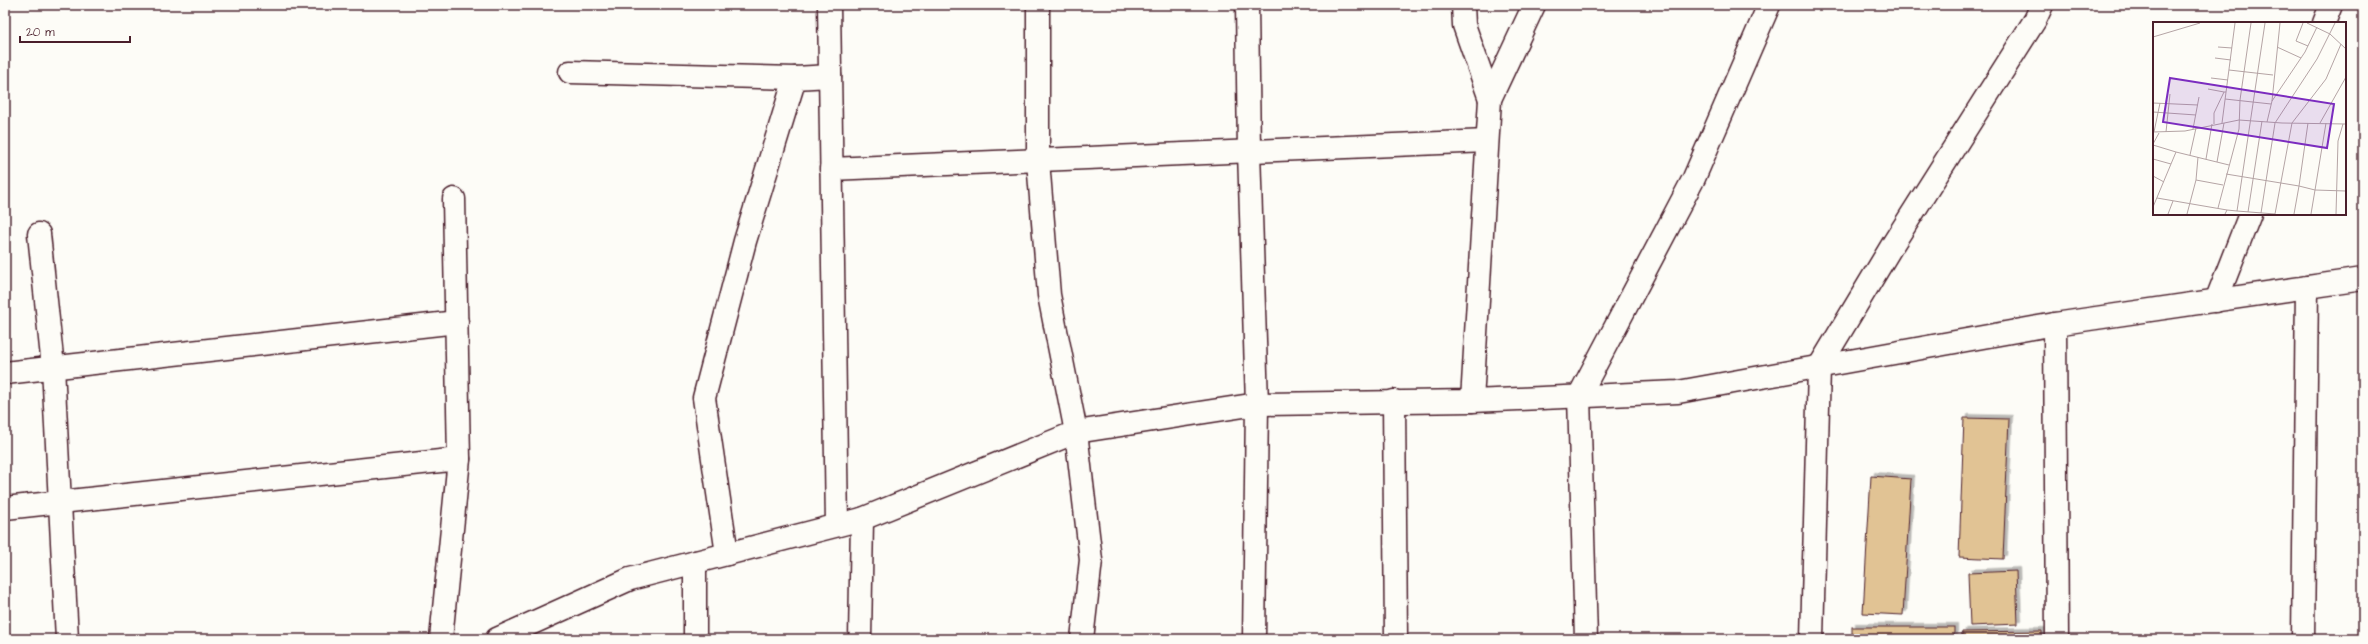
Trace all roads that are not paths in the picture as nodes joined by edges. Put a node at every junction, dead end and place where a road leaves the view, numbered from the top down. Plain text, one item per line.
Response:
1 (829, 5) edge
2 (1038, 5) edge
3 (1247, 5) edge
4 (1463, 5) edge
5 (1534, 5) edge
6 (1770, 5) edge
7 (2042, 5) edge
8 (2332, 5) edge
9 (2324, 22) edge
10 (570, 72) dead end
11 (830, 76) junction
12 (795, 78) junction
13 (1490, 99) junction
14 (1487, 141) junction
15 (1249, 151) junction
16 (1038, 161) junction
17 (831, 169) junction
18 (454, 199) dead end
19 (2250, 215) edge
20 (39, 234) dead end
21 (2363, 279) edge
22 (2306, 287) junction
23 (2216, 301) junction
24 (457, 322) junction
25 (2055, 324) junction
26 (53, 367) junction
27 (1819, 367) junction
28 (5, 372) edge
29 (1579, 396) junction
30 (1394, 401) junction
31 (1472, 401) junction
32 (1257, 404) junction
33 (1076, 432) junction
34 (459, 459) junction
35 (60, 502) junction
36 (5, 508) edge
37 (862, 519) junction
38 (838, 525) junction
39 (727, 554) junction
40 (695, 562) junction
41 (67, 639) edge
42 (440, 639) edge
43 (497, 639) edge
44 (694, 639) edge
45 (860, 639) edge
46 (1082, 639) edge
47 (1254, 639) edge
48 (1396, 639) edge
49 (1586, 639) edge
50 (1812, 639) edge
51 (2057, 639) edge
52 (2303, 639) edge

1 - 11 street
2 - 16 street
3 - 15 street
4 - 13 street
5 - 13 street
6 - 29 street
7 - 27 street
8 - 9 street
10 - 12 street
11 - 12 street
11 - 17 street
12 - 39 street
13 - 14 street
14 - 15 street
14 - 31 street
15 - 16 street
15 - 32 street
16 - 17 street
16 - 33 street
17 - 38 street
18 - 24 street
19 - 23 street
20 - 26 street
21 - 22 street
22 - 23 street
22 - 52 street
23 - 25 street
24 - 26 street
24 - 34 street
25 - 27 street
25 - 51 street
26 - 28 street
26 - 35 street
27 - 29 street
27 - 50 street
29 - 31 street
29 - 49 street
30 - 31 street
30 - 32 street
30 - 48 street
32 - 33 street
32 - 47 street
33 - 37 street
33 - 46 street
34 - 35 street
34 - 42 street
35 - 36 street
35 - 41 street
37 - 38 street
37 - 45 street
38 - 39 street
39 - 40 street
40 - 43 street
40 - 44 street

